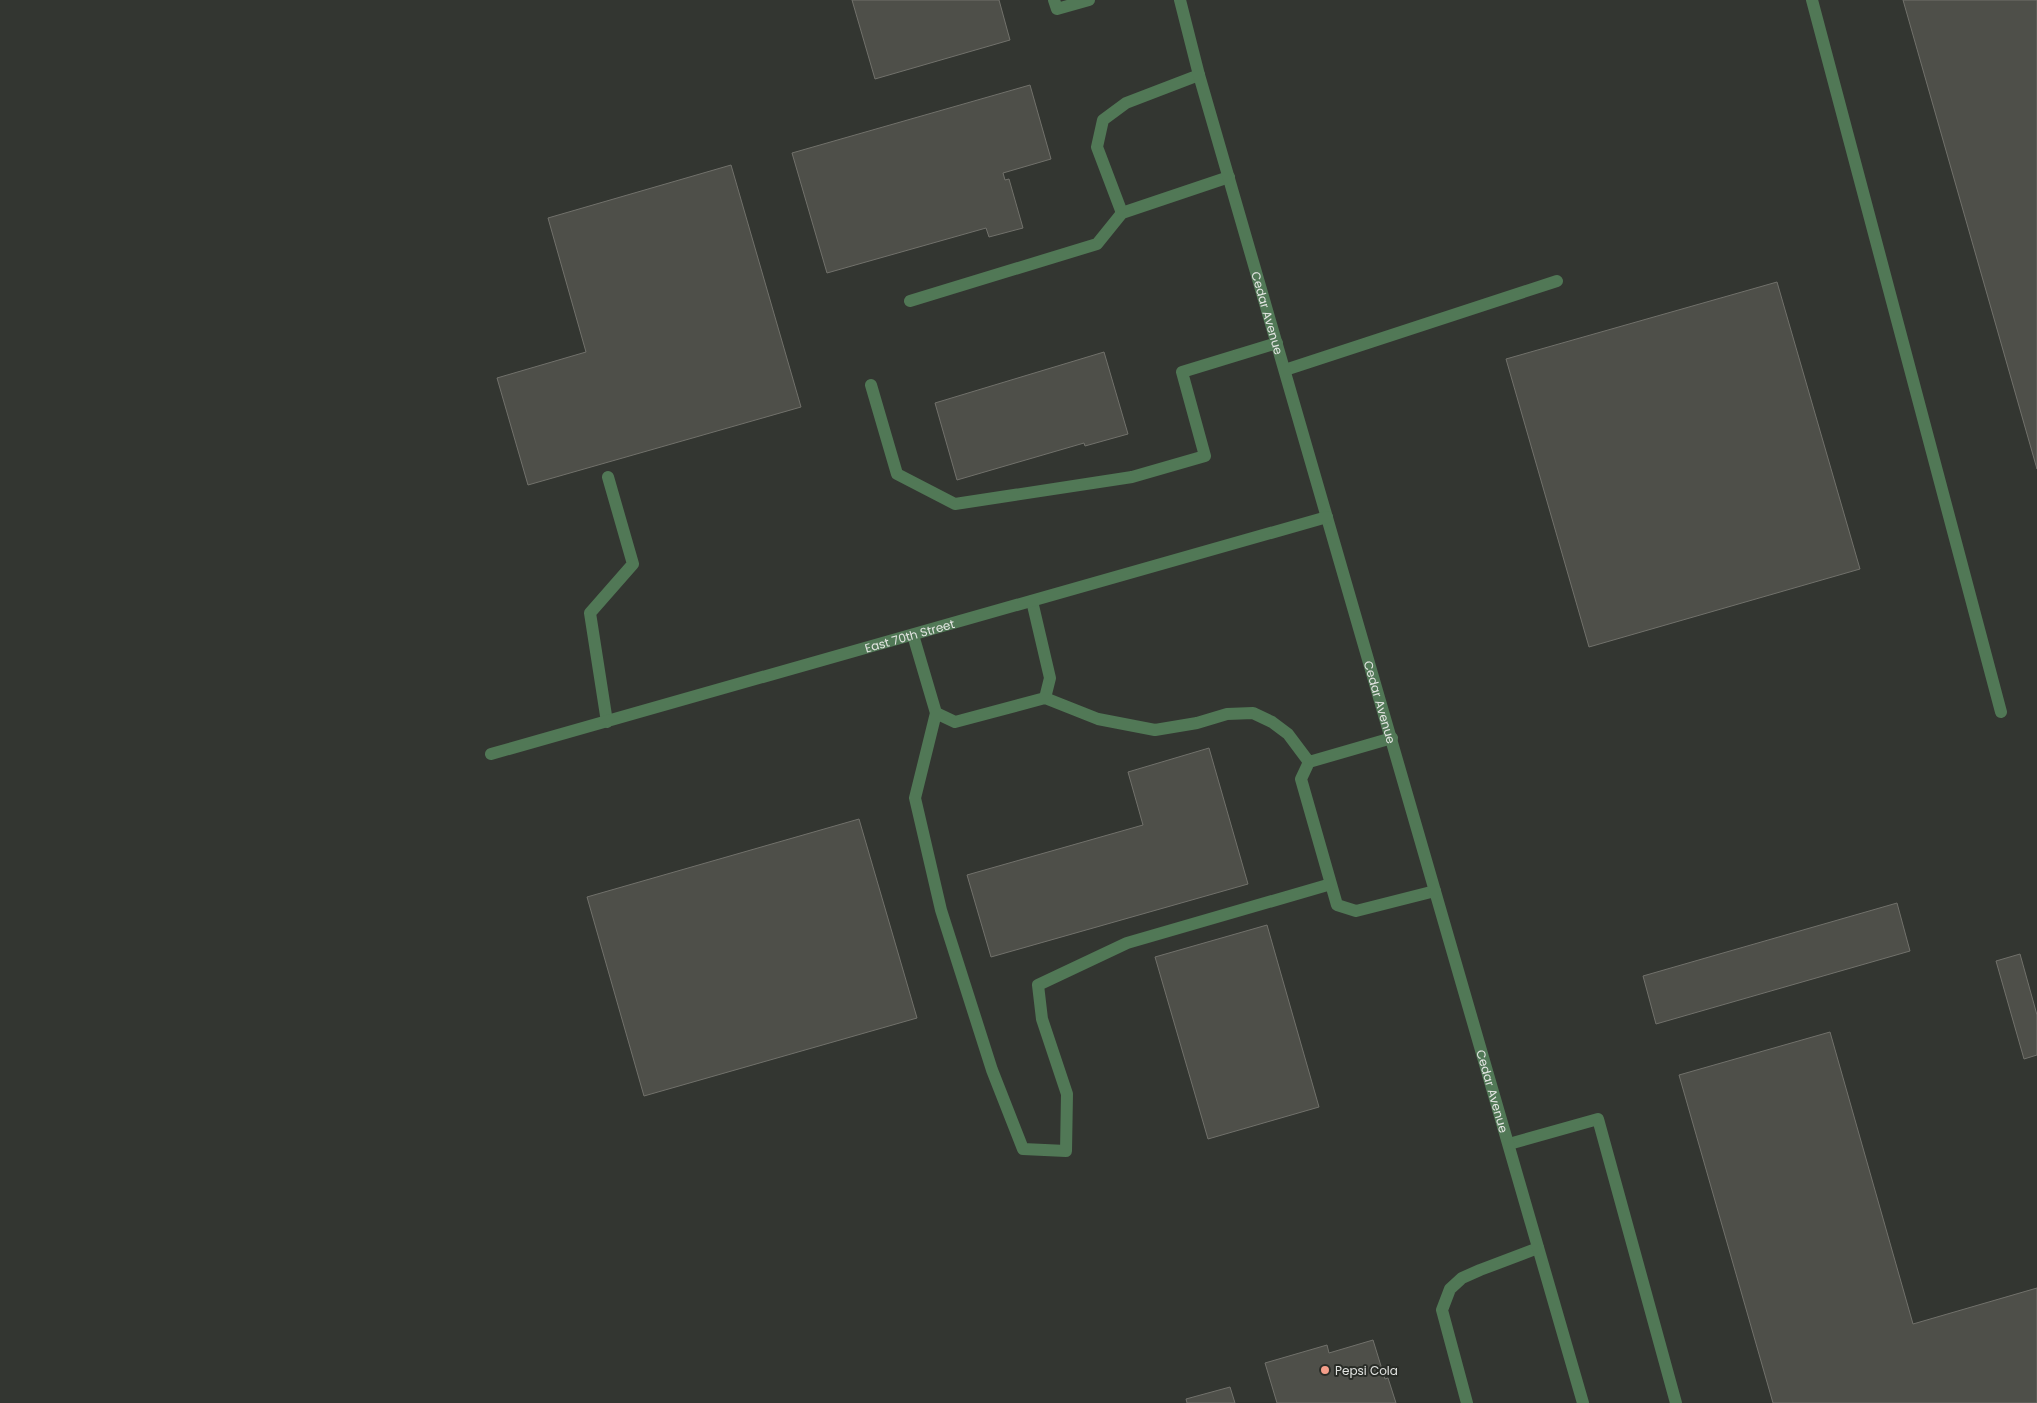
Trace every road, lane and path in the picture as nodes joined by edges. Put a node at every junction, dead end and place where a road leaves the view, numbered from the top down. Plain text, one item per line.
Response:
1 (1054, 0) edge
2 (1089, 0) edge
3 (1180, 0) edge
4 (1812, 0) edge
5 (1199, 74) junction
6 (1229, 178) junction
7 (1122, 213) junction
8 (1557, 281) dead end
9 (910, 301) dead end
10 (1277, 343) junction
11 (1285, 370) junction
12 (871, 385) dead end
13 (608, 477) dead end
14 (1328, 517) junction
15 (1032, 601) junction
16 (913, 634) junction
17 (1045, 698) junction
18 (2001, 712) dead end
19 (936, 713) junction
20 (607, 722) junction
21 (1392, 738) junction
22 (491, 754) dead end
23 (1309, 762) junction
24 (1331, 884) junction
25 (1436, 891) junction
26 (1509, 1144) junction
27 (1538, 1248) junction
28 (1467, 1403) edge
29 (1583, 1403) edge
30 (1676, 1403) edge

1 - 2 street
3 - 5 street, Cedar Avenue
4 - 18 street
5 - 6 street, Cedar Avenue
5 - 7 street
6 - 7 street
6 - 10 street, Cedar Avenue
7 - 9 street
8 - 11 street
10 - 11 street, Cedar Avenue
10 - 12 street
11 - 14 street, Cedar Avenue
13 - 20 street
14 - 15 street, East 70th Street
14 - 21 street, Cedar Avenue
15 - 16 street, East 70th Street
15 - 17 street
16 - 19 street
16 - 20 street, East 70th Street
17 - 19 street
17 - 23 street
19 - 24 street
20 - 22 street, East 70th Street
21 - 23 street
21 - 25 street, Cedar Avenue
23 - 24 street
24 - 25 street
25 - 26 street, Cedar Avenue
26 - 27 street, Cedar Avenue
26 - 30 street
27 - 28 street
27 - 29 street, Cedar Avenue

